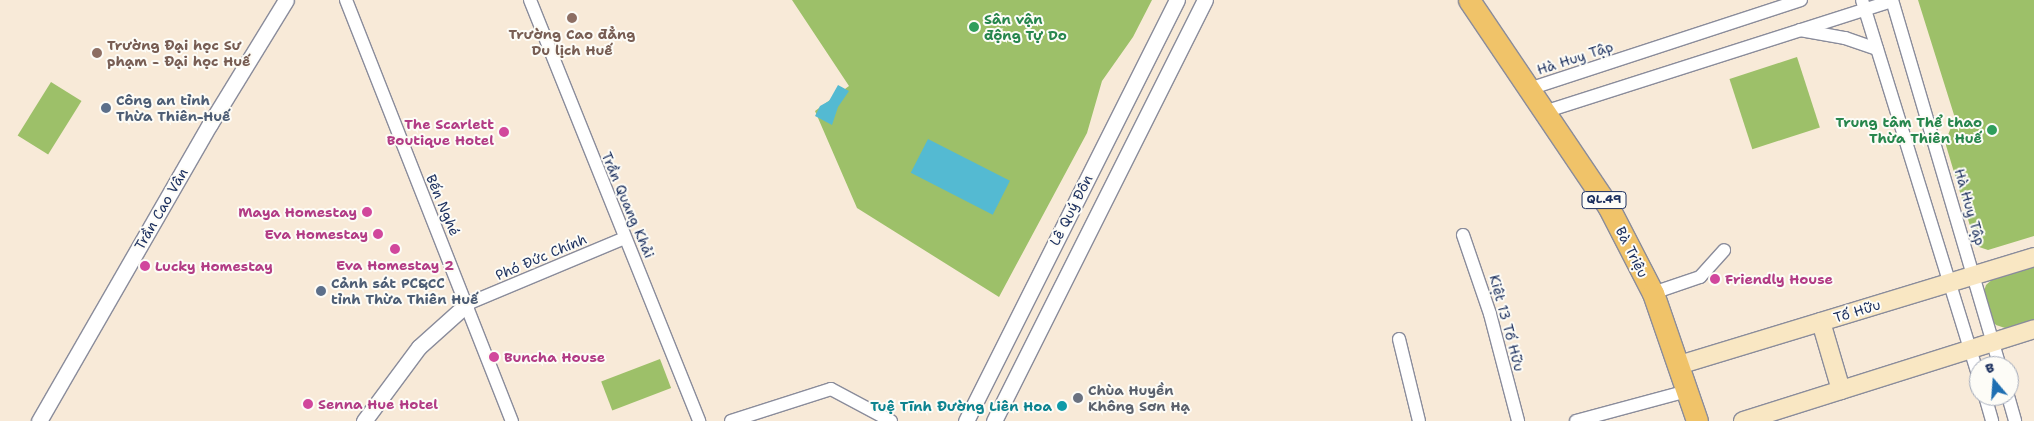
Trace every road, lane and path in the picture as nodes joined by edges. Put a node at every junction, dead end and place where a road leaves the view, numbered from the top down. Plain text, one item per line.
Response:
1 (286, 0) edge
2 (346, 0) edge
3 (530, 0) edge
4 (1177, 0) edge
5 (1205, 0) edge
6 (1468, 0) edge
7 (1801, 0) edge
8 (1892, 0) edge
9 (1863, 4) edge
10 (1795, 30) junction
11 (1877, 49) junction
12 (1528, 88) junction
13 (1131, 91) junction
14 (1154, 102) junction
15 (1544, 112) junction
16 (1463, 235) dead end
17 (625, 238) junction
18 (1724, 250) dead end
19 (2034, 257) edge
20 (1974, 276) junction
21 (1951, 283) junction
22 (1653, 293) junction
23 (467, 304) junction
24 (1821, 322) junction
25 (2034, 329) edge
26 (1399, 339) dead end
27 (1993, 342) junction
28 (1970, 348) junction
29 (1972, 356) edge
30 (1997, 356) edge
31 (1679, 365) junction
32 (1840, 390) junction
33 (1687, 391) junction
34 (1988, 406) edge
35 (2011, 406) edge
36 (39, 421) edge
37 (364, 421) edge
38 (512, 421) edge
39 (699, 421) edge
40 (731, 421) edge
41 (891, 421) edge
42 (966, 421) edge
43 (994, 421) edge
44 (1419, 421) edge
45 (1518, 421) edge
46 (1576, 421) edge
47 (1697, 421) edge
48 (1744, 421) edge
49 (1992, 421) edge
50 (2015, 421) edge

1 - 36 street, Trần Cao Vân
2 - 23 street, Bến Nghé
3 - 17 street, Trần Quang Khải
4 - 13 street, Lê Quý Đôn
5 - 14 street, Lê Quý Đôn
6 - 12 highway, Bà Triệu / QL.49
7 - 12 street, Hà Huy Tập
8 - 9 street, Hà Huy Tập
8 - 20 street, Hà Huy Tập
9 - 10 street, Hà Huy Tập
9 - 11 street
10 - 11 street, Hà Huy Tập
10 - 15 street, Hà Huy Tập
11 - 21 street
12 - 15 highway, Bà Triệu / QL.49
13 - 14 street
13 - 42 street, Lê Quý Đôn
14 - 43 street, Lê Quý Đôn
15 - 22 highway, Bà Triệu / QL.49
16 - 45 street, Kiệt 13 Tố Hữu
17 - 23 street, Phó Đức Chính
17 - 39 street, Trần Quang Khải
18 - 22 street
19 - 20 main road, Tố Hữu
20 - 21 main road, Tố Hữu
20 - 27 street, Hà Huy Tập
21 - 24 main road, Tố Hữu
21 - 28 street
22 - 31 highway, Bà Triệu / QL.49
23 - 37 street
23 - 38 street, Bến Nghé
24 - 31 main road, Tố Hữu
24 - 32 main road
25 - 27 main road
26 - 44 street
27 - 28 main road
27 - 30 street, Hà Huy Tập
28 - 29 street
28 - 32 main road
31 - 33 highway, Bà Triệu / QL.49
32 - 48 main road
33 - 46 street
33 - 47 highway, Bà Triệu / QL.49
34 - 49 street
35 - 50 street
40 - 41 street

